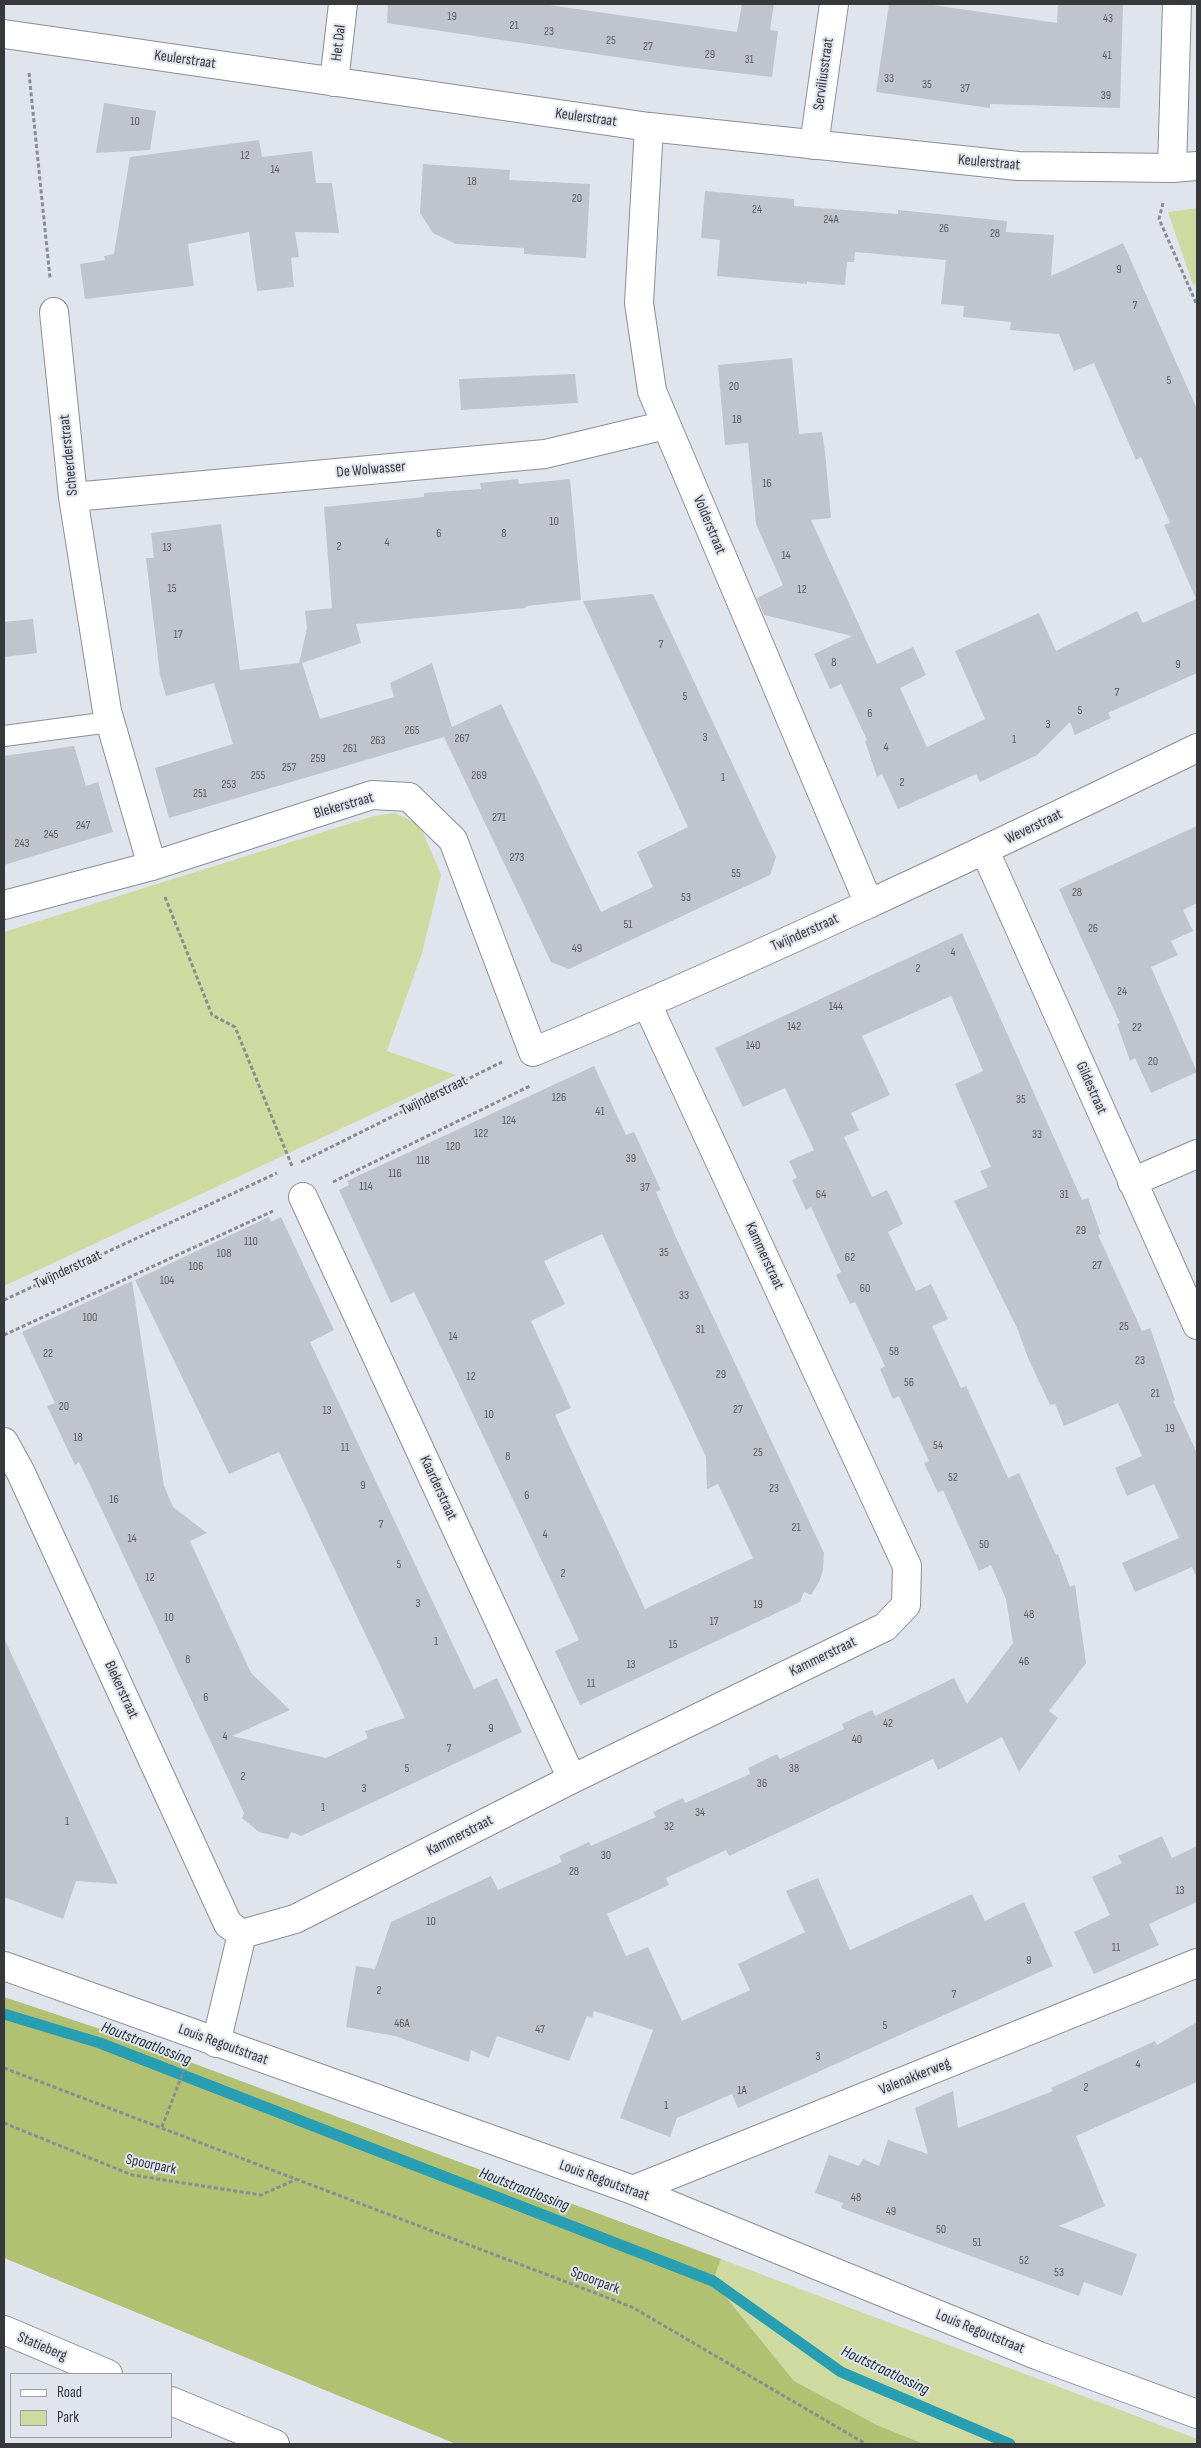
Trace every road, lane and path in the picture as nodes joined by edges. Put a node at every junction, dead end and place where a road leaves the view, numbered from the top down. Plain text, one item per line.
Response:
1 (344, 4) edge
2 (834, 4) edge
3 (1178, 4) edge
4 (15, 36) edge
5 (334, 82) junction
6 (649, 127) junction
7 (814, 145) junction
8 (1184, 167) edge
9 (1197, 305) edge
10 (54, 312) joint
11 (666, 425) junction
12 (73, 497) junction
13 (110, 722) junction
14 (4, 736) edge
15 (1197, 748) edge
16 (985, 851) junction
17 (152, 866) junction
18 (869, 904) junction
19 (4, 906) edge
20 (647, 1004) junction
21 (533, 1052) junction
22 (1197, 1154) edge
23 (292, 1166) junction
24 (1132, 1182) junction
25 (303, 1197) joint
26 (4, 1300) edge
27 (1197, 1325) edge
28 (4, 1442) edge
29 (572, 1779) junction
30 (242, 1934) junction
31 (1197, 1963) edge
32 (4, 1966) edge
33 (216, 2043) junction
34 (185, 2066) dead end
35 (4, 2068) edge
36 (4, 2123) edge
37 (162, 2127) junction
38 (298, 2179) junction
39 (633, 2190) junction
40 (4, 2330) edge
41 (106, 2373) edge
42 (172, 2401) edge
43 (1197, 2414) edge
44 (275, 2444) edge
45 (866, 2444) edge

1 - 5 street, Het Dal
2 - 7 street, Serviliusstraat
3 - 8 street
4 - 5 street, Keulerstraat
4 - 10 path
5 - 6 street, Keulerstraat
6 - 7 street, Keulerstraat
6 - 11 street, Volderstraat
7 - 8 street, Keulerstraat
8 - 9 path
10 - 12 street, Scheerderstraat
11 - 12 street, De Wolwasser
11 - 18 street, Volderstraat
12 - 13 street, Scheerderstraat
13 - 14 lane
13 - 17 street, Scheerderstraat
15 - 16 street, Weverstraat
16 - 18 street, Weverstraat
16 - 24 street, Gildestraat
17 - 19 street, Blekerstraat
17 - 21 street, Blekerstraat
17 - 23 path
18 - 20 street, Twijnderstraat
20 - 21 street, Twijnderstraat
20 - 29 street, Kammerstraat
21 - 23 path, Twijnderstraat
22 - 24 street
23 - 25 path
23 - 26 path, Twijnderstraat
24 - 27 street, Gildestraat
25 - 29 street, Kaarderstraat
28 - 30 street, Blekerstraat
29 - 30 street, Kammerstraat
30 - 33 street
31 - 39 street, Valenakkerweg
32 - 33 street, Louis Regoutstraat
33 - 39 street, Louis Regoutstraat
34 - 37 path
35 - 37 path, Spoorpark
36 - 38 path, Spoorpark
37 - 38 path, Spoorpark
38 - 45 path, Spoorpark
39 - 43 street, Louis Regoutstraat
40 - 41 street, Statieberg
42 - 44 street

